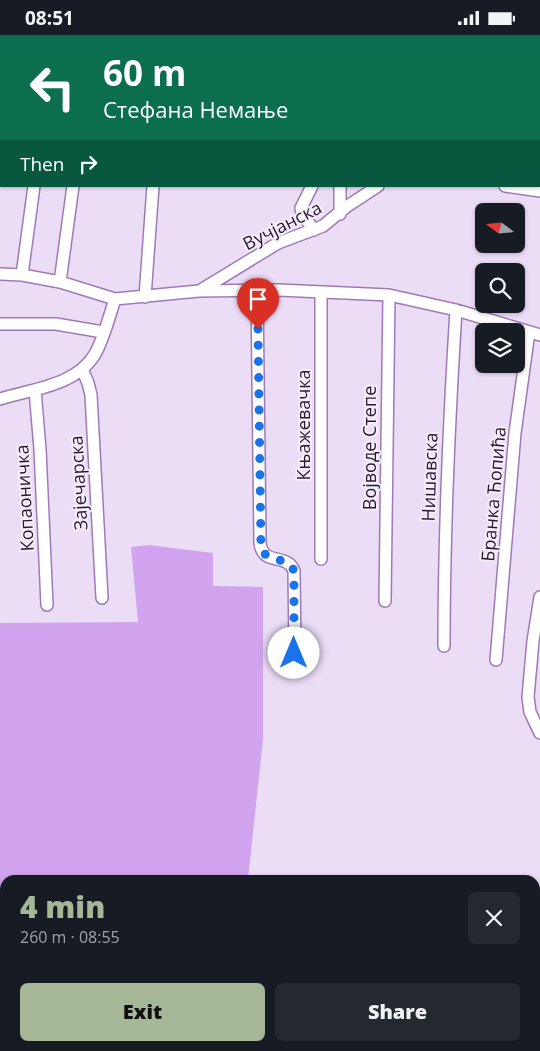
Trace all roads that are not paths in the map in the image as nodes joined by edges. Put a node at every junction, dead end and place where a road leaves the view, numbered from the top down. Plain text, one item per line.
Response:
1 (34, 187) edge
2 (73, 187) edge
3 (154, 187) edge
4 (311, 187) edge
5 (340, 187) edge
6 (512, 187) edge
7 (373, 188) edge
8 (540, 191) edge
9 (340, 213) junction
10 (314, 230) junction
11 (0, 274) edge
12 (22, 275) junction
13 (60, 282) junction
14 (199, 291) junction
15 (258, 291) junction
16 (321, 292) junction
17 (389, 295) junction
18 (145, 297) junction
19 (115, 299) junction
20 (456, 310) junction
21 (0, 324) edge
22 (103, 332) junction
23 (535, 333) edge
24 (82, 369) junction
25 (35, 390) junction
26 (0, 399) edge
27 (321, 559) dead end
28 (540, 597) edge
29 (102, 598) dead end
30 (385, 601) dead end
31 (47, 605) dead end
32 (444, 646) dead end
33 (294, 653) dead end
34 (496, 659) dead end
35 (540, 733) edge

1 - 12 street
2 - 13 street
3 - 18 street
4 - 10 street
5 - 9 street
6 - 8 street
7 - 9 street, Вучјанска
9 - 10 street, Вучјанска
10 - 14 street, Вучјанска
11 - 12 street
12 - 13 street
13 - 19 street
14 - 15 street
14 - 18 street
15 - 16 street
15 - 33 street
16 - 17 street
16 - 27 street, Књажевачка
17 - 20 street
17 - 30 street, Војводе Степе
18 - 19 street
19 - 22 street
20 - 23 street
20 - 32 street, Нишавска
21 - 22 street
22 - 24 street
23 - 34 street, Бранка Ћопића
24 - 25 street
24 - 29 street, Зајечарска
25 - 26 street
25 - 31 street, Копаоничка
28 - 35 street

